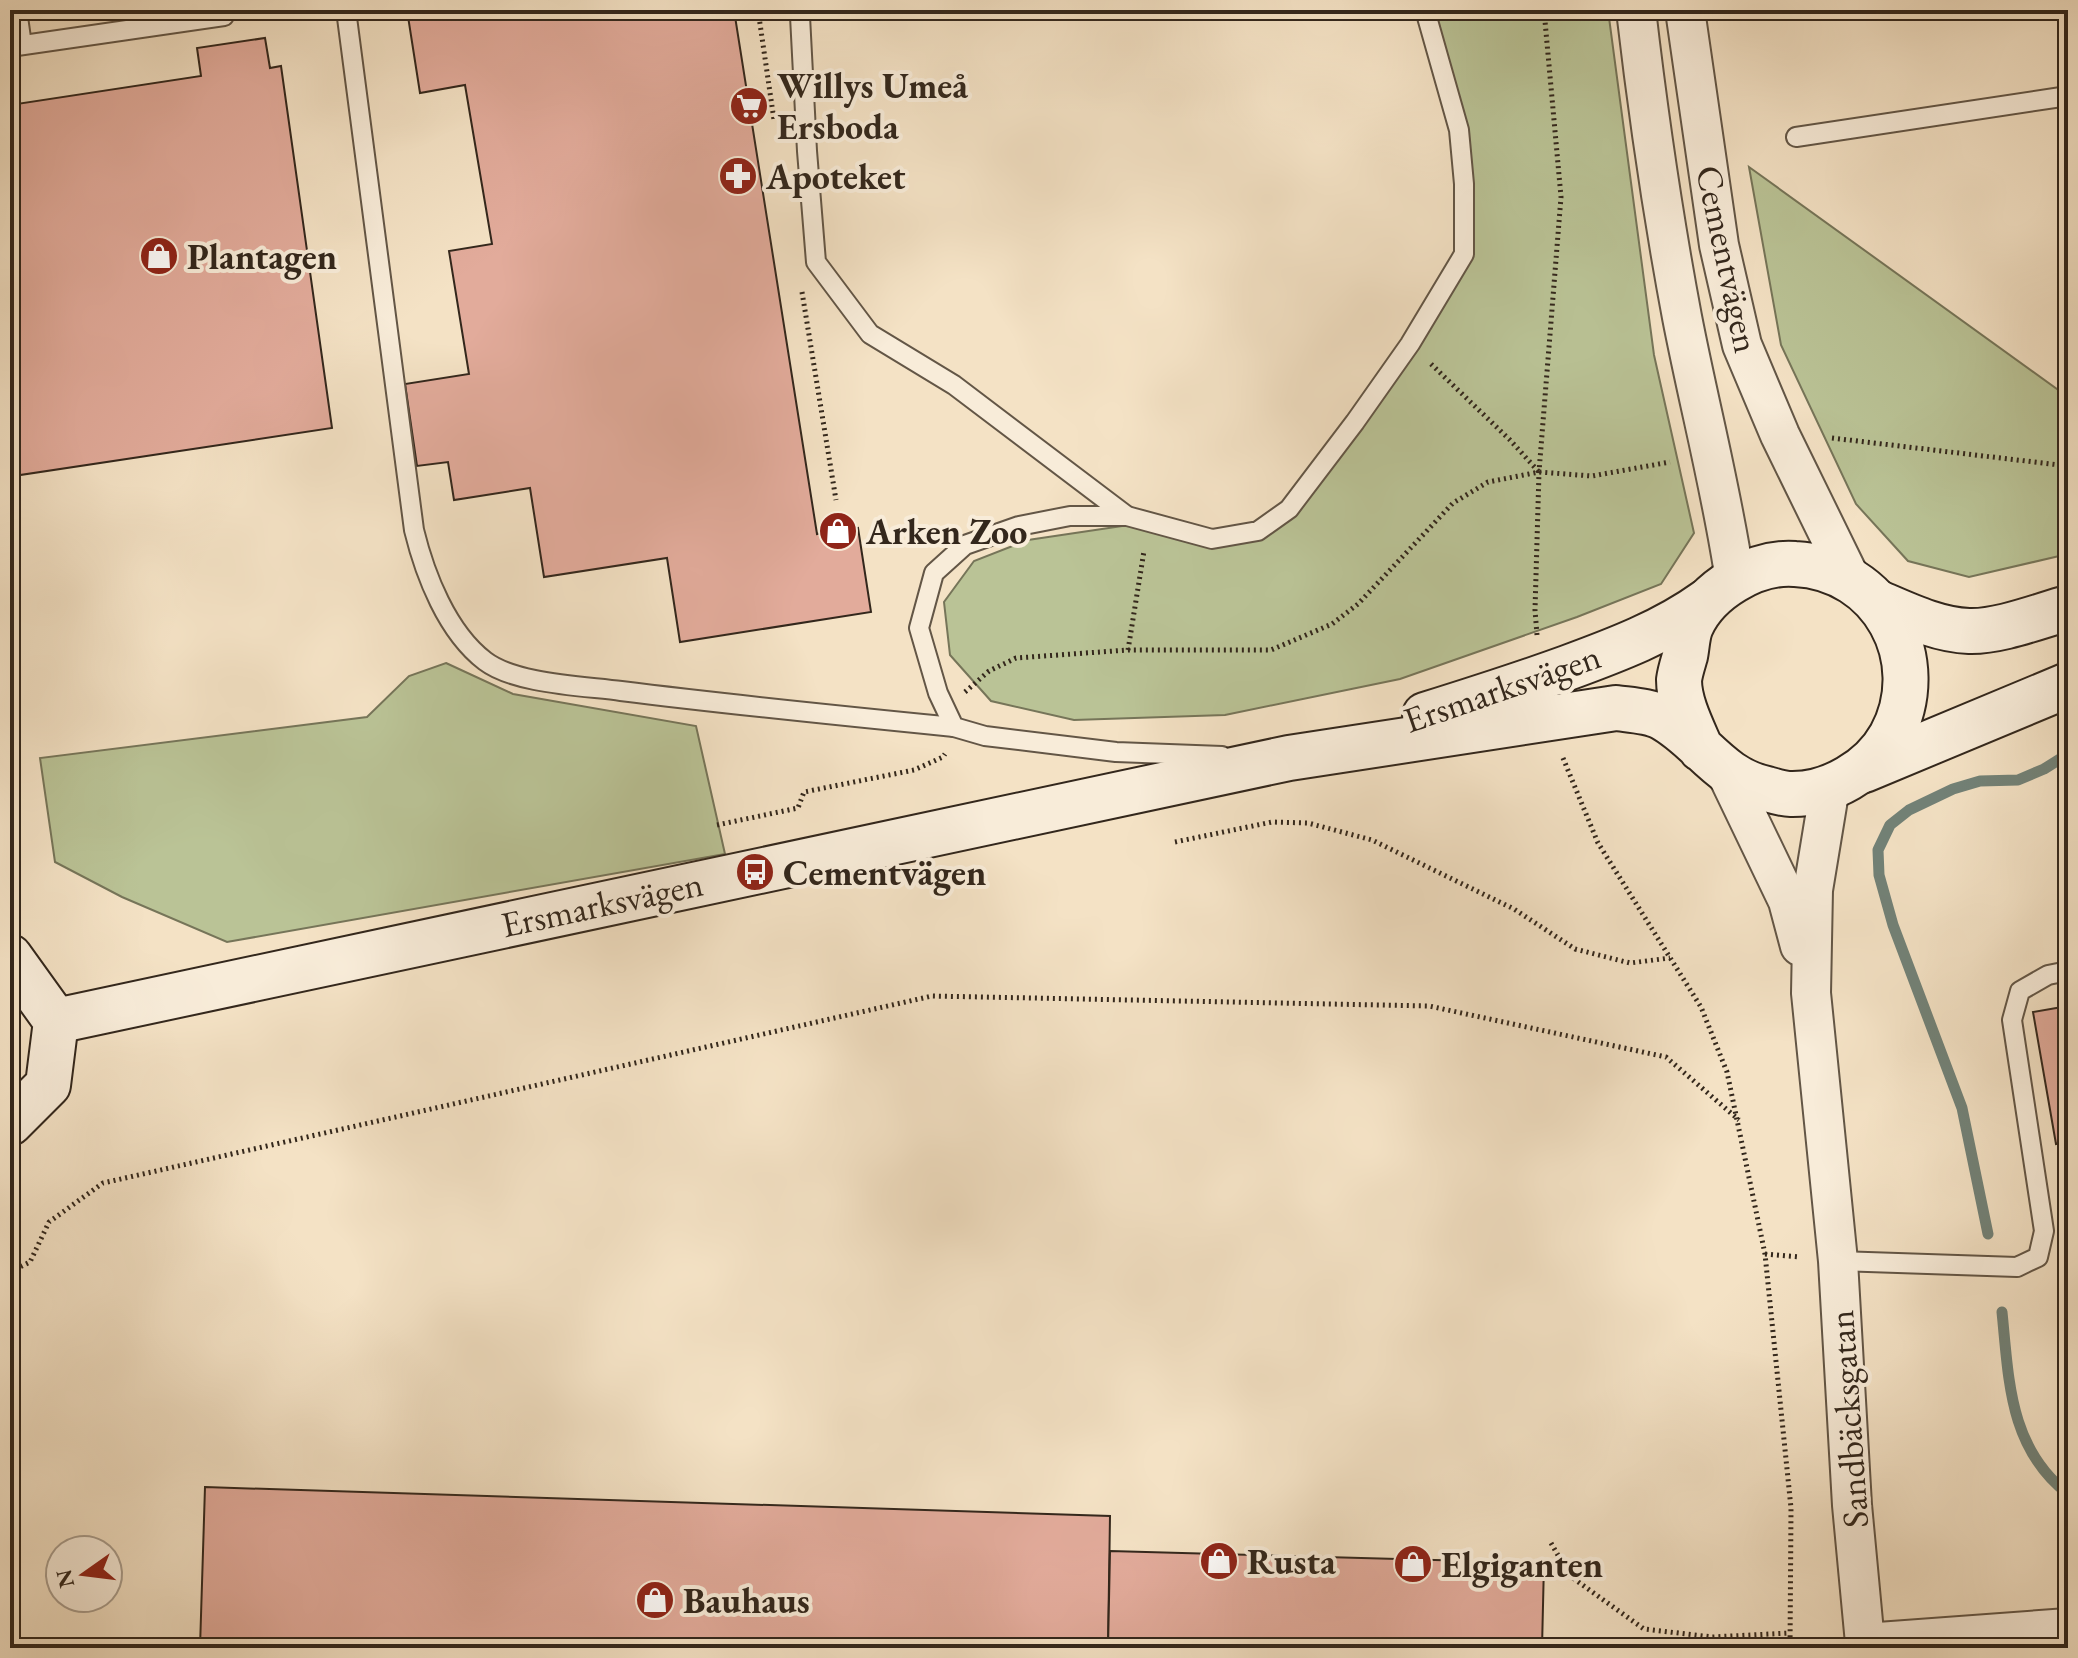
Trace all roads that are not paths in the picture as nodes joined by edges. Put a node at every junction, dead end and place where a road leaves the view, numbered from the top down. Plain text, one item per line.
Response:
1 (17, 10) edge
2 (126, 10) edge
3 (223, 10) edge
4 (346, 10) edge
5 (804, 10) edge
6 (1425, 10) edge
7 (1636, 10) edge
8 (1685, 10) edge
9 (129, 30) junction
10 (16, 46) edge
11 (2068, 96) edge
12 (1796, 137) dead end
13 (1127, 516) junction
14 (1721, 591) junction
15 (1865, 593) junction
16 (2068, 608) edge
17 (2068, 685) edge
18 (954, 727) junction
19 (1289, 758) junction
20 (1714, 761) junction
21 (1846, 779) junction
22 (10, 957) edge
23 (2068, 971) edge
24 (1811, 993) junction
25 (56, 1021) junction
26 (10, 1123) edge
27 (1838, 1261) junction
28 (2068, 1628) edge
29 (1865, 1645) edge

1 - 10 lane
2 - 9 lane
3 - 9 lane
4 - 18 lane
5 - 13 lane
6 - 13 lane
7 - 14 street, Cementvägen
8 - 15 street, Cementvägen
9 - 10 lane
11 - 12 lane
13 - 18 lane
14 - 15 main road
14 - 19 main road, Ersmarksvägen
14 - 20 main road
15 - 16 main road
15 - 21 main road
17 - 21 main road
18 - 19 lane
19 - 20 main road, Ersmarksvägen
19 - 25 main road, Ersmarksvägen
20 - 21 main road
20 - 24 street
21 - 24 street
22 - 25 main road
23 - 27 lane
24 - 27 street, Sandbäcksgatan
25 - 26 main road
27 - 29 street, Sandbäcksgatan
28 - 29 street, Sandbäcksgatan

